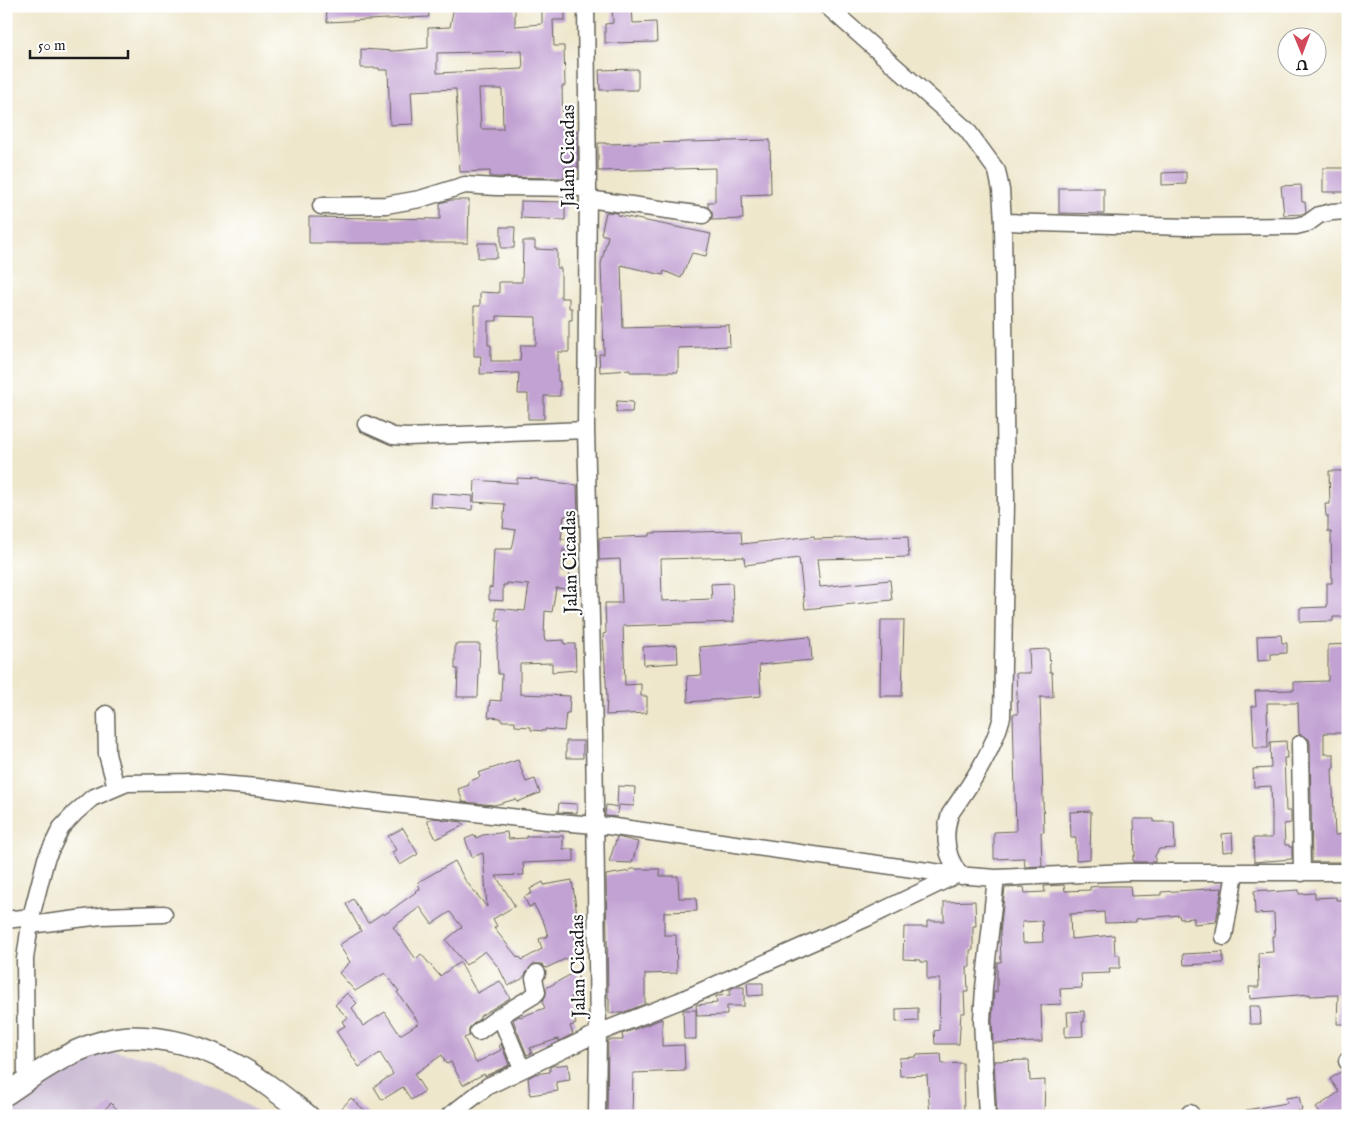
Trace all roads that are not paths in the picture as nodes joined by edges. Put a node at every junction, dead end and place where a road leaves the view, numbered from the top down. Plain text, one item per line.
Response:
1 (586, 6) edge
2 (827, 6) edge
3 (588, 193) junction
4 (321, 206) dead end
5 (1348, 211) edge
6 (703, 215) dead end
7 (1003, 222) junction
8 (366, 424) dead end
9 (586, 430) junction
10 (106, 714) dead end
11 (1300, 744) dead end
12 (116, 787) junction
13 (595, 825) junction
14 (1235, 872) junction
15 (1348, 872) edge
16 (1302, 873) junction
17 (959, 875) junction
18 (996, 878) junction
19 (164, 914) dead end
20 (6, 920) edge
21 (31, 921) junction
22 (1224, 937) dead end
23 (537, 973) dead end
24 (500, 1016) junction
25 (478, 1032) dead end
26 (598, 1032) junction
27 (522, 1069) junction
28 (26, 1081) junction
29 (6, 1094) edge
30 (308, 1116) edge
31 (449, 1116) edge
32 (597, 1116) edge
33 (987, 1116) edge

1 - 3 street, Jalan Cicadas
2 - 7 street
3 - 4 street
3 - 6 street
3 - 9 street, Jalan Cicadas
5 - 7 street
7 - 17 street
8 - 9 street
9 - 13 street, Jalan Cicadas
10 - 12 street
11 - 16 street
12 - 13 street
12 - 21 street
13 - 17 street
13 - 26 street, Jalan Cicadas
14 - 16 street
14 - 18 street
14 - 22 street
15 - 16 street
17 - 18 street
17 - 26 street
18 - 33 street
19 - 21 street
20 - 21 street
21 - 28 street
23 - 24 street
24 - 25 street
24 - 27 street
26 - 27 street
26 - 32 street, Jalan Cicadas
27 - 31 street
28 - 29 main road
28 - 30 main road

